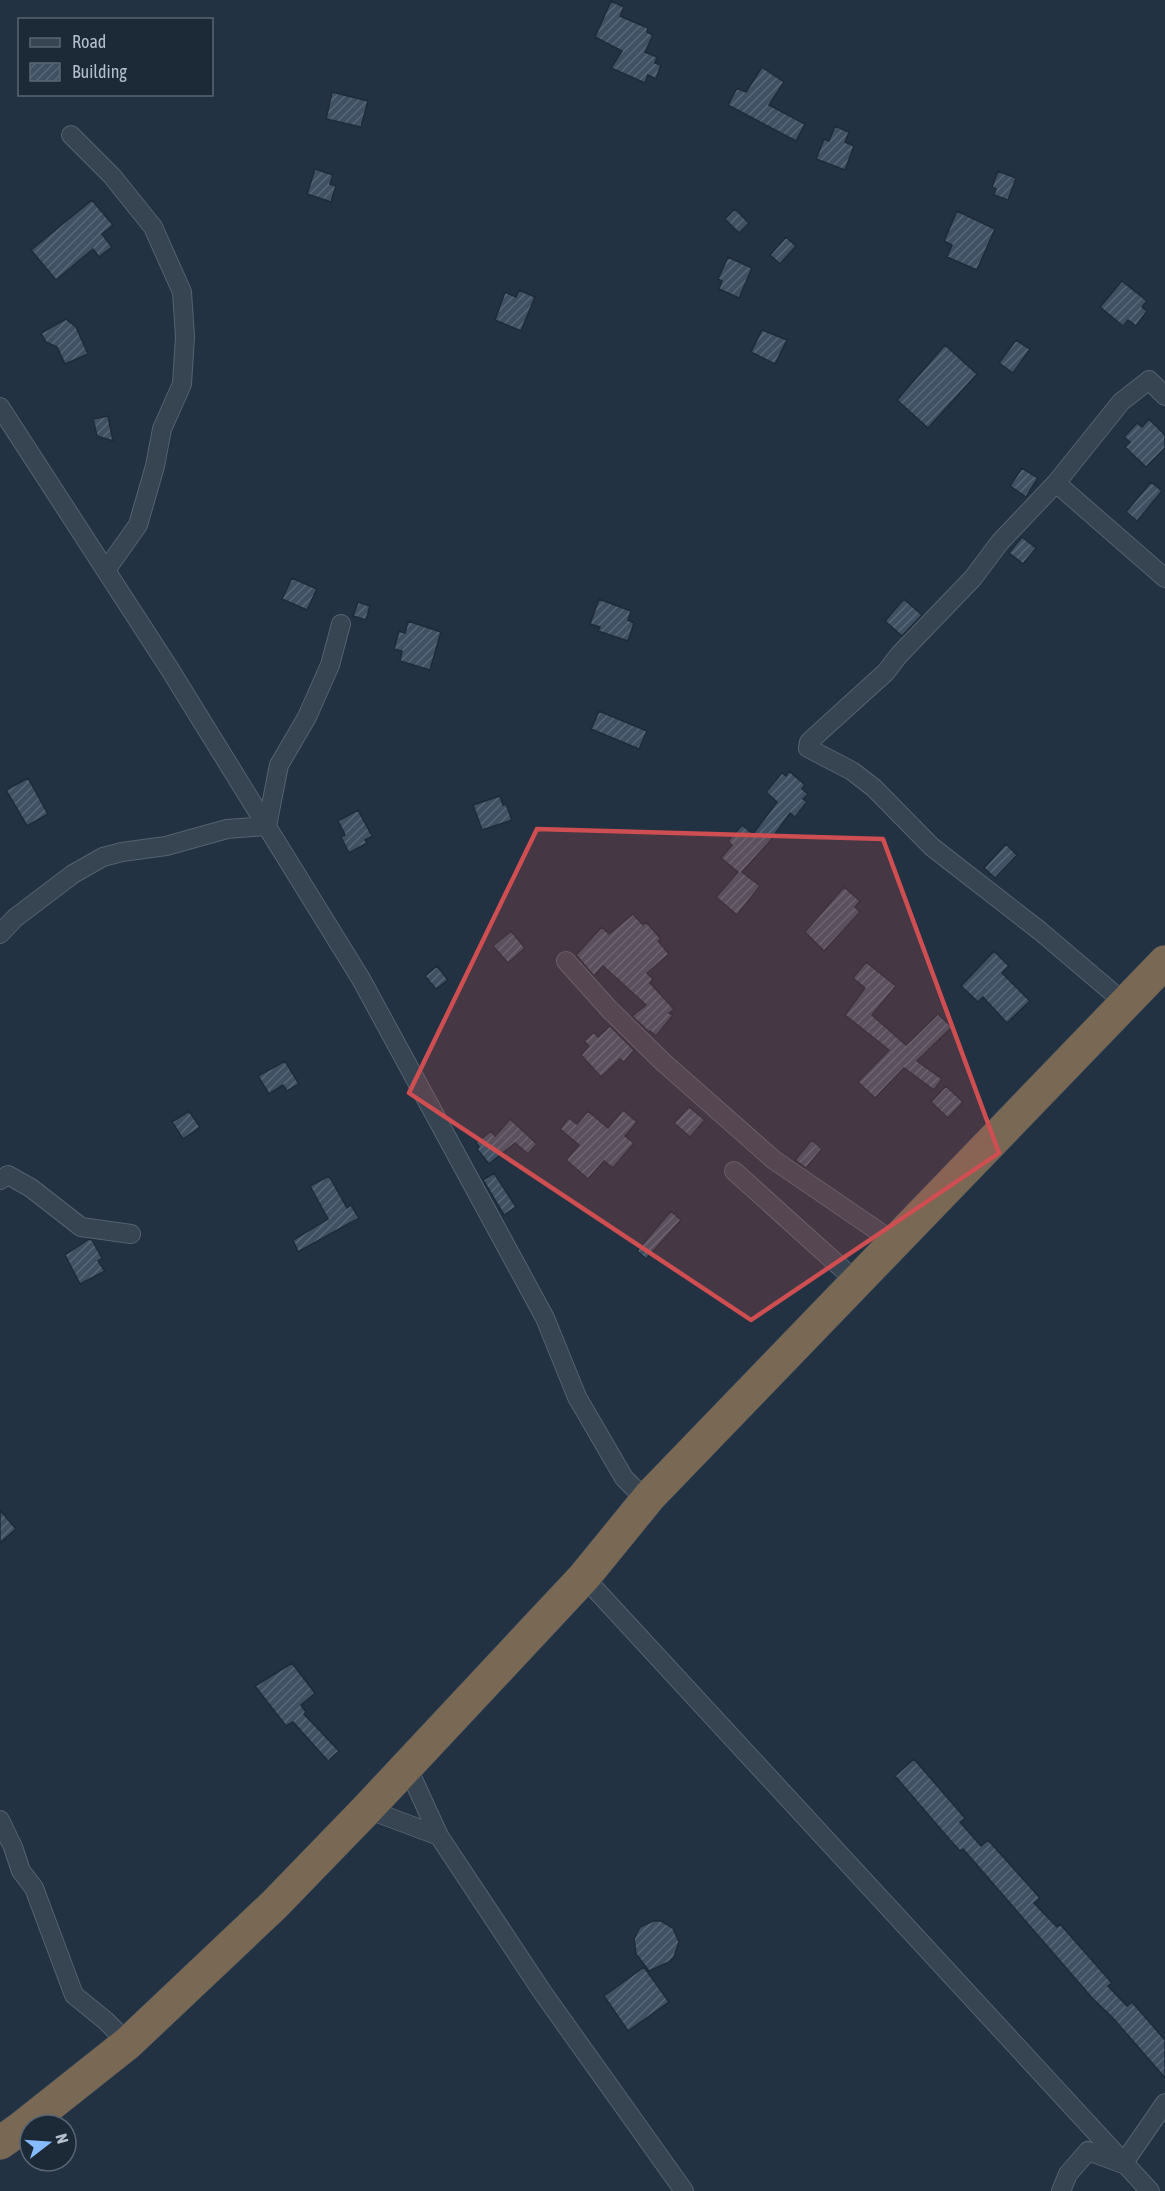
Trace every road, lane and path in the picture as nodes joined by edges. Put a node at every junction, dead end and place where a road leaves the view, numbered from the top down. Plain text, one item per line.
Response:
1 (71, 135) dead end
2 (1165, 396) edge
3 (0, 406) edge
4 (1056, 483) junction
5 (106, 570) junction
6 (1165, 578) edge
7 (341, 624) dead end
8 (267, 826) junction
9 (0, 934) edge
10 (566, 961) dead end
11 (1165, 962) edge
12 (1126, 1004) junction
13 (734, 1171) dead end
14 (0, 1180) edge
15 (131, 1234) dead end
16 (894, 1242) junction
17 (856, 1281) junction
18 (650, 1496) junction
19 (584, 1577) junction
20 (407, 1766) junction
21 (367, 1809) junction
22 (0, 1820) edge
23 (439, 1836) junction
24 (128, 2043) junction
25 (1165, 2103) edge
26 (0, 2143) edge
27 (1123, 2164) junction
28 (684, 2191) edge
29 (1061, 2191) edge
30 (1150, 2191) edge

1 - 5 street
2 - 4 street
3 - 5 street
4 - 6 street
4 - 12 street
5 - 8 street
7 - 8 street
8 - 9 street
8 - 18 street
10 - 16 street
11 - 12 highway
12 - 16 highway
13 - 17 street
14 - 15 street
16 - 17 highway
17 - 18 highway
18 - 19 highway
19 - 20 highway
19 - 27 street
20 - 21 highway
20 - 23 street
21 - 23 street
21 - 24 highway
22 - 24 street
23 - 28 street
24 - 26 highway
25 - 27 street
27 - 29 street
27 - 30 street

